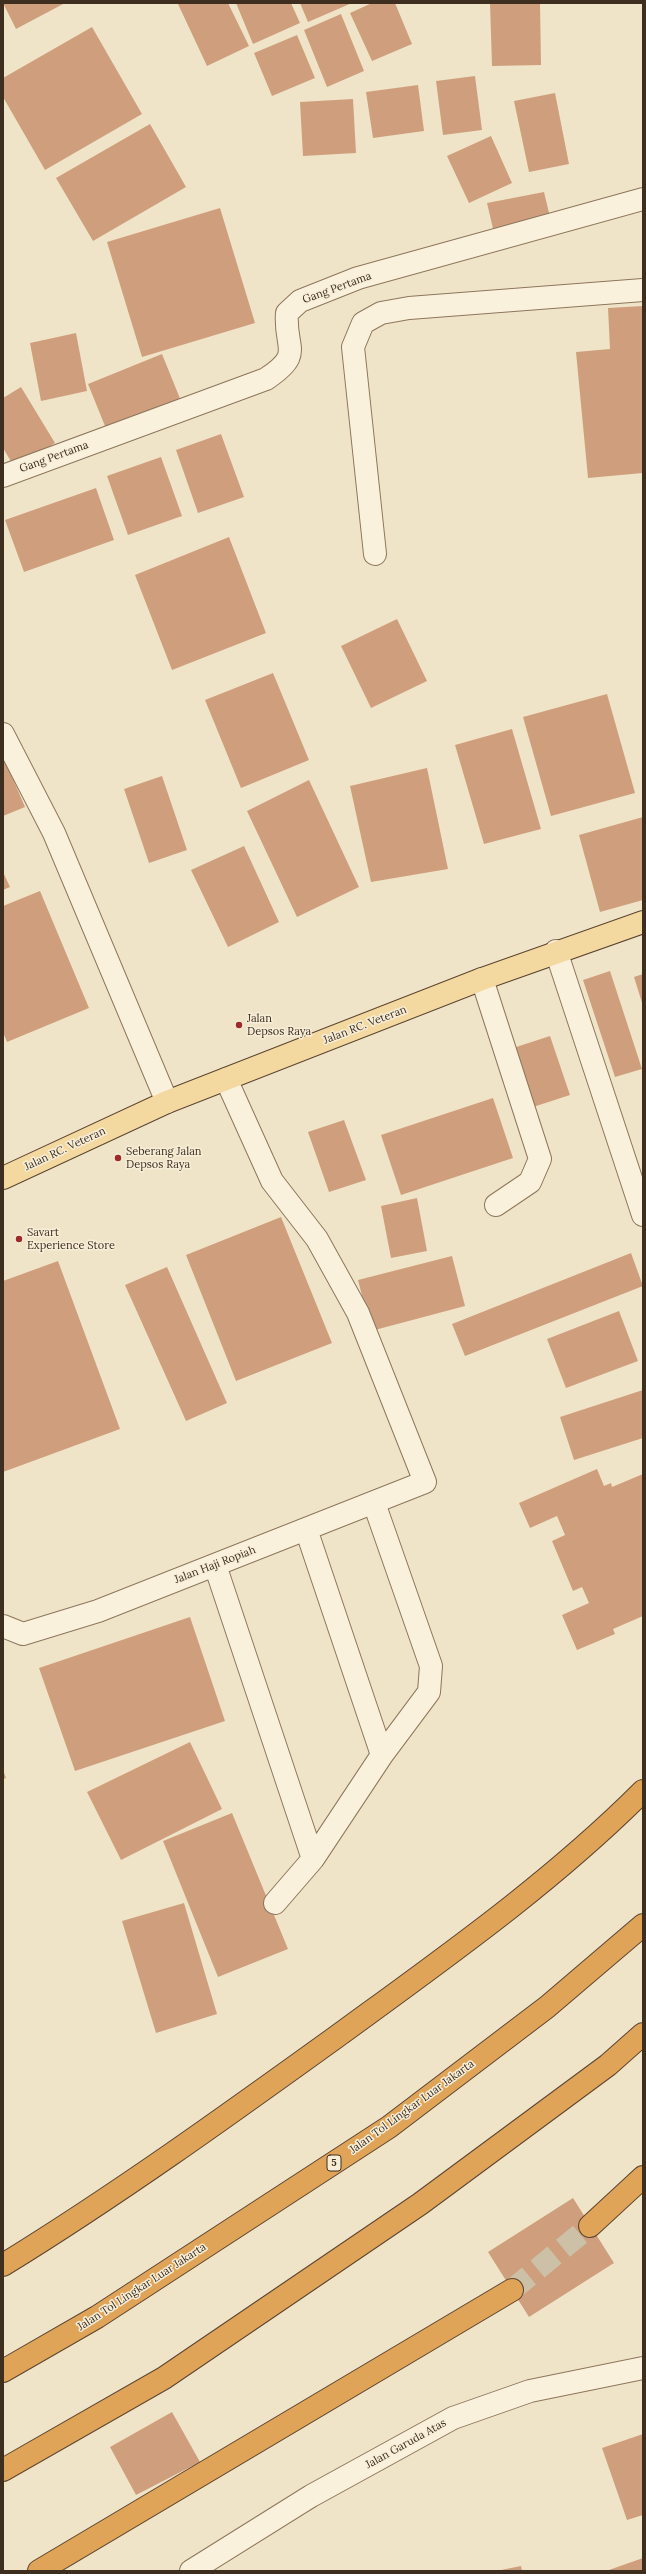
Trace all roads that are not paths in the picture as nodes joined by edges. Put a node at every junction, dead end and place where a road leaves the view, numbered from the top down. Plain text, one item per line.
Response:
1 (643, 199) edge
2 (643, 290) edge
3 (3, 476) edge
4 (375, 554) dead end
5 (3, 734) edge
6 (643, 922) edge
7 (556, 952) junction
8 (482, 979) junction
9 (226, 1078) junction
10 (167, 1102) junction
11 (3, 1178) edge
12 (496, 1205) dead end
13 (643, 1215) edge
14 (374, 1502) junction
15 (306, 1529) junction
16 (215, 1565) junction
17 (3, 1626) edge
18 (382, 1755) junction
19 (643, 1791) edge
20 (313, 1859) junction
21 (275, 1903) dead end
22 (643, 1924) edge
23 (643, 2034) edge
24 (643, 2177) edge
25 (590, 2226) tunnel mouth
26 (3, 2265) edge
27 (512, 2290) tunnel mouth
28 (643, 2368) edge
29 (3, 2371) edge
30 (3, 2470) edge
31 (38, 2571) edge
32 (191, 2571) edge

1 - 3 street, Gang Pertama
2 - 4 street
5 - 10 street
6 - 7 main road, Jalan RC. Veteran
7 - 8 main road, Jalan RC. Veteran
7 - 13 street
8 - 9 main road, Jalan RC. Veteran
8 - 12 street
9 - 10 main road, Jalan RC. Veteran
9 - 14 street, Jalan Haji Ropiah
10 - 11 main road, Jalan RC. Veteran
14 - 15 street, Jalan Haji Ropiah
14 - 18 street
15 - 16 street, Jalan Haji Ropiah
15 - 18 street
16 - 17 street, Jalan Haji Ropiah
16 - 20 street
18 - 20 street
19 - 26 highway
20 - 21 street
22 - 29 highway, Jalan Tol Lingkar Luar Jakarta / 5
23 - 30 highway
24 - 25 highway
27 - 31 highway
28 - 32 street, Jalan Garuda Atas

